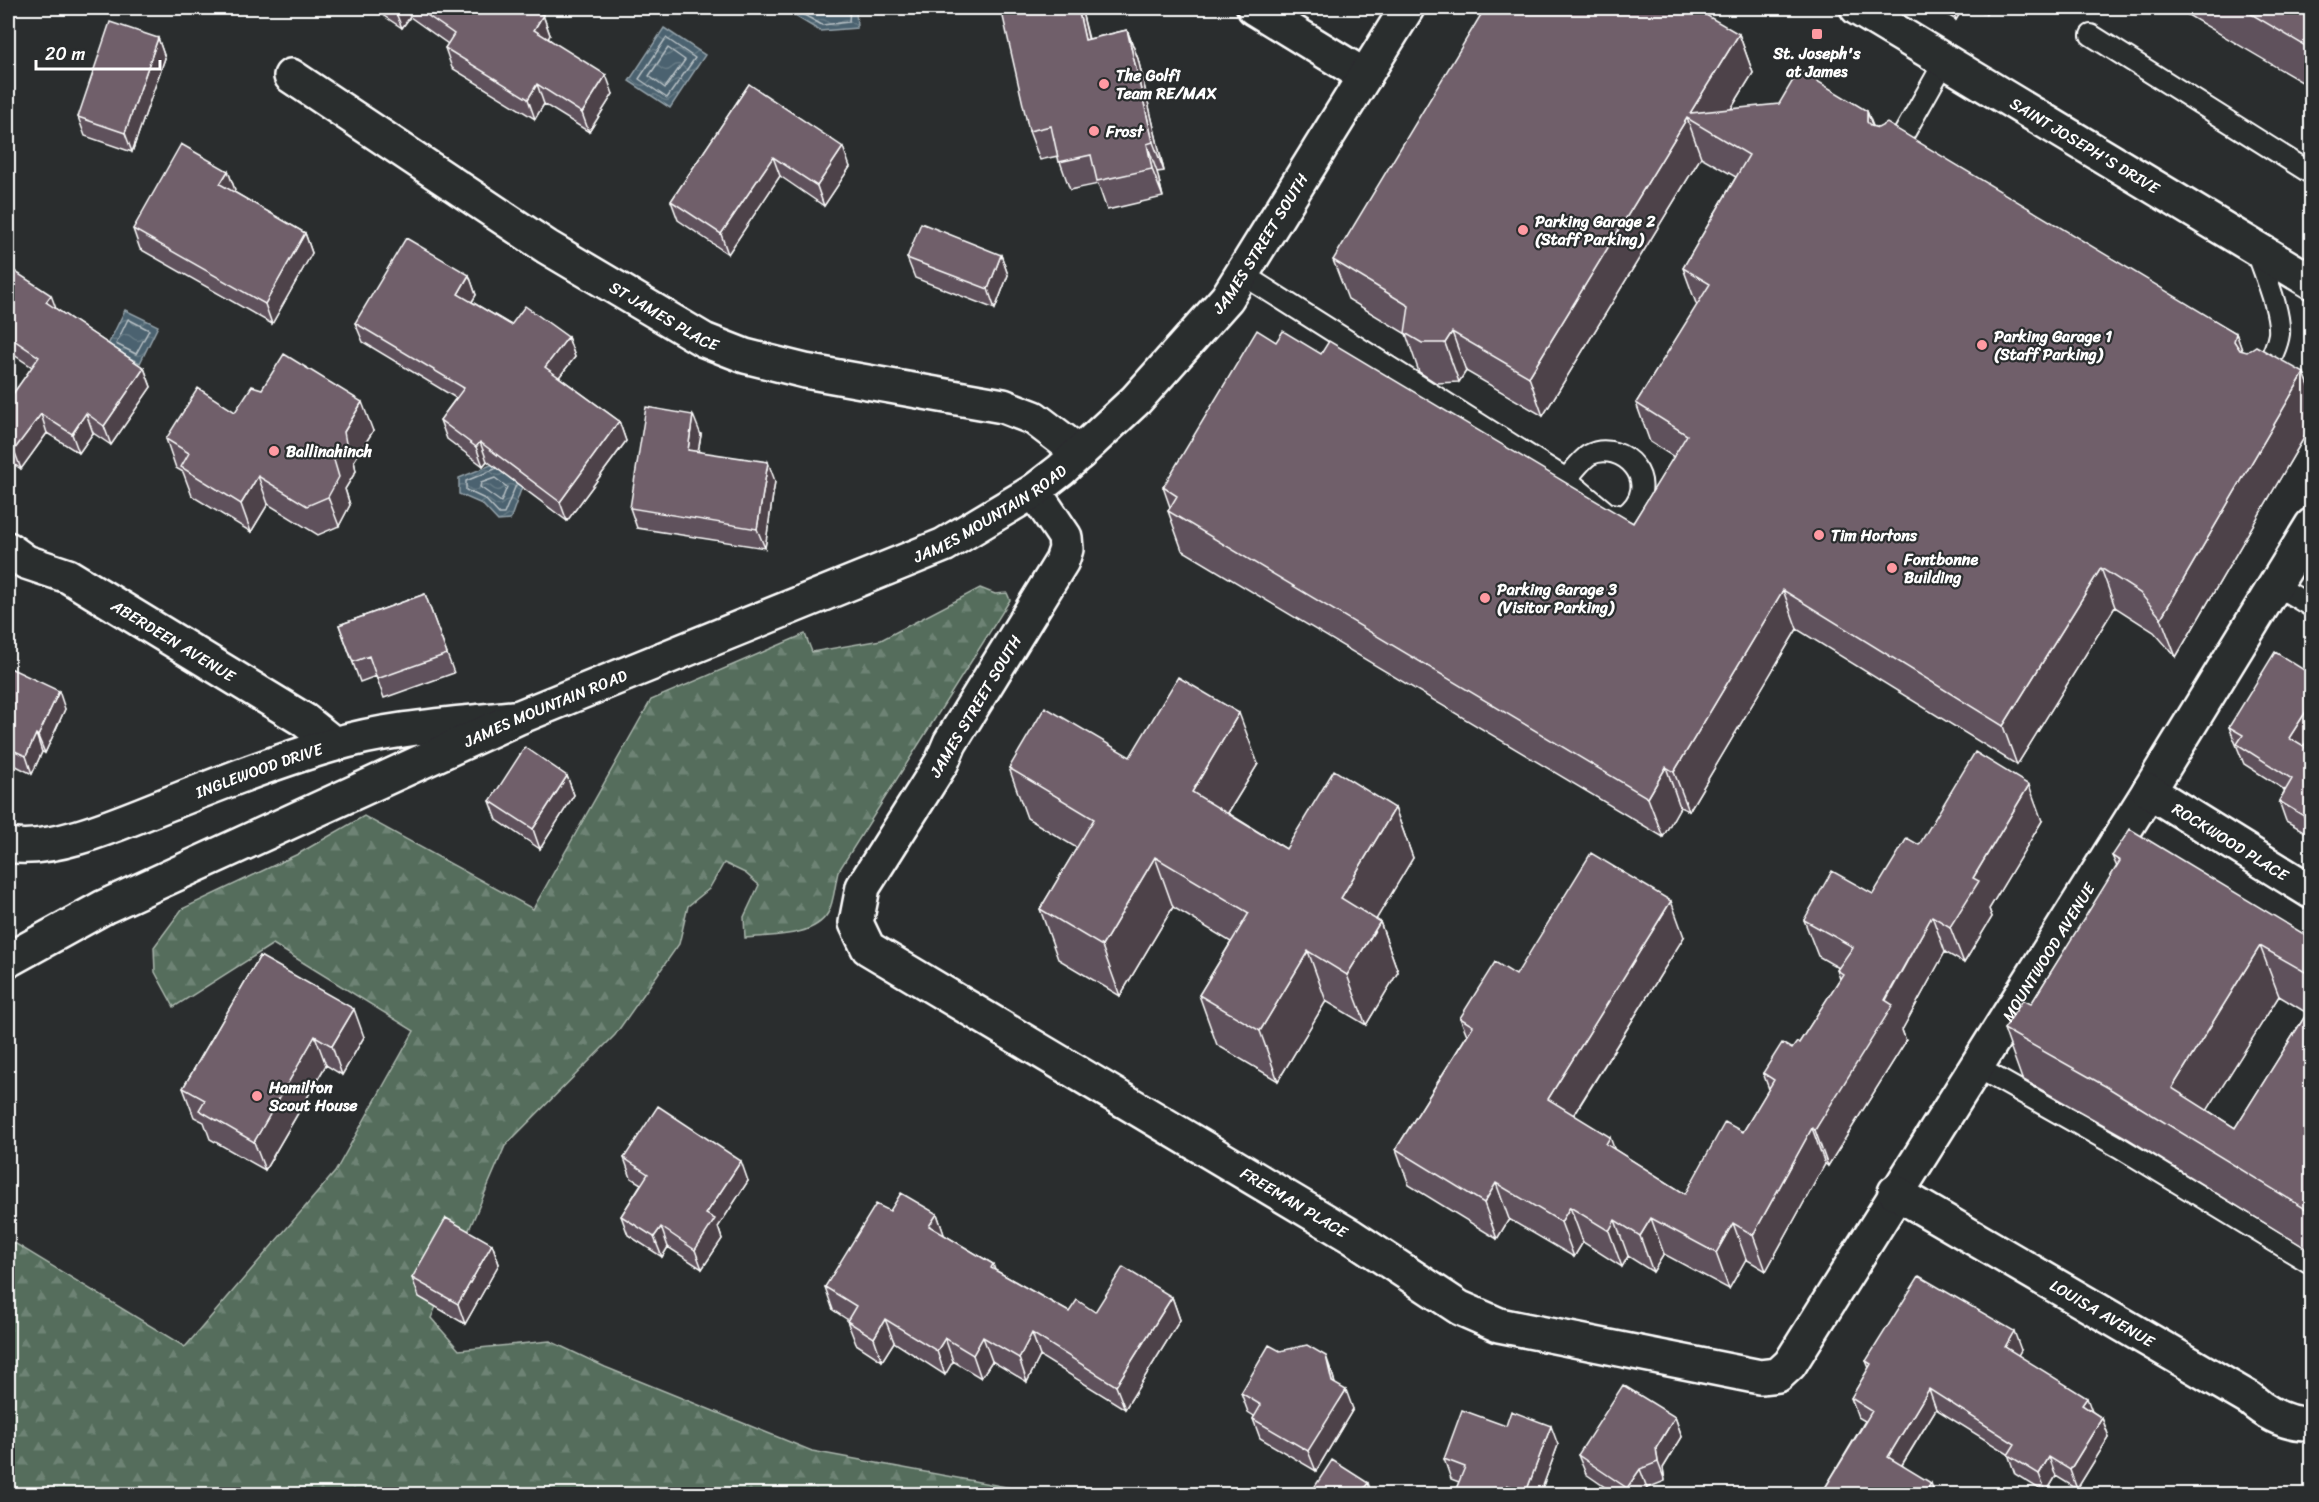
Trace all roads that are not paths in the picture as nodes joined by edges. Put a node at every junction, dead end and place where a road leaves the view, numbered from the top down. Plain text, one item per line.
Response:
1 (1254, 8) edge
2 (1407, 8) edge
3 (1857, 8) edge
4 (2091, 35) dead end
5 (1945, 61) junction
6 (291, 76) dead end
7 (1365, 76) junction
8 (1892, 155) edge
9 (2312, 174) edge
10 (2256, 248) junction
11 (1242, 274) junction
12 (2312, 282) edge
13 (2260, 378) edge
14 (1080, 453) junction
15 (1566, 479) junction
16 (1034, 491) junction
17 (2312, 525) edge
18 (8, 549) edge
19 (2276, 585) junction
20 (2312, 607) edge
21 (517, 718) junction
22 (334, 744) junction
23 (2149, 791) junction
24 (8, 845) edge
25 (2312, 892) edge
26 (856, 923) joint
27 (8, 960) edge
28 (1975, 1066) junction
29 (1896, 1192) junction
30 (2312, 1264) edge
31 (1778, 1375) joint
32 (2312, 1424) edge

1 - 7 street
2 - 7 street, JAMES STREET SOUTH
3 - 5 street, SAINT JOSEPH'S DRIVE
4 - 9 lane
5 - 8 lane
5 - 10 street, SAINT JOSEPH'S DRIVE
6 - 14 street, ST JAMES PLACE
7 - 11 street, JAMES STREET SOUTH
10 - 12 street, SAINT JOSEPH'S DRIVE
10 - 13 lane
11 - 14 street, JAMES STREET SOUTH
11 - 15 lane
14 - 16 street, JAMES MOUNTAIN ROAD
15 - 15 lane
16 - 21 street, JAMES MOUNTAIN ROAD
16 - 26 street, JAMES STREET SOUTH
17 - 19 street, MOUNTWOOD AVENUE
18 - 22 street, ABERDEEN AVENUE
19 - 20 lane
19 - 23 street, MOUNTWOOD AVENUE
21 - 22 street, INGLEWOOD DRIVE
21 - 27 street, JAMES MOUNTAIN ROAD
22 - 24 street, INGLEWOOD DRIVE
23 - 25 street, ROCKWOOD PLACE
23 - 28 street, MOUNTWOOD AVENUE
26 - 31 street, FREEMAN PLACE
28 - 29 street, MOUNTWOOD AVENUE
28 - 30 lane
29 - 31 street, MOUNTWOOD AVENUE
29 - 32 street, LOUISA AVENUE

